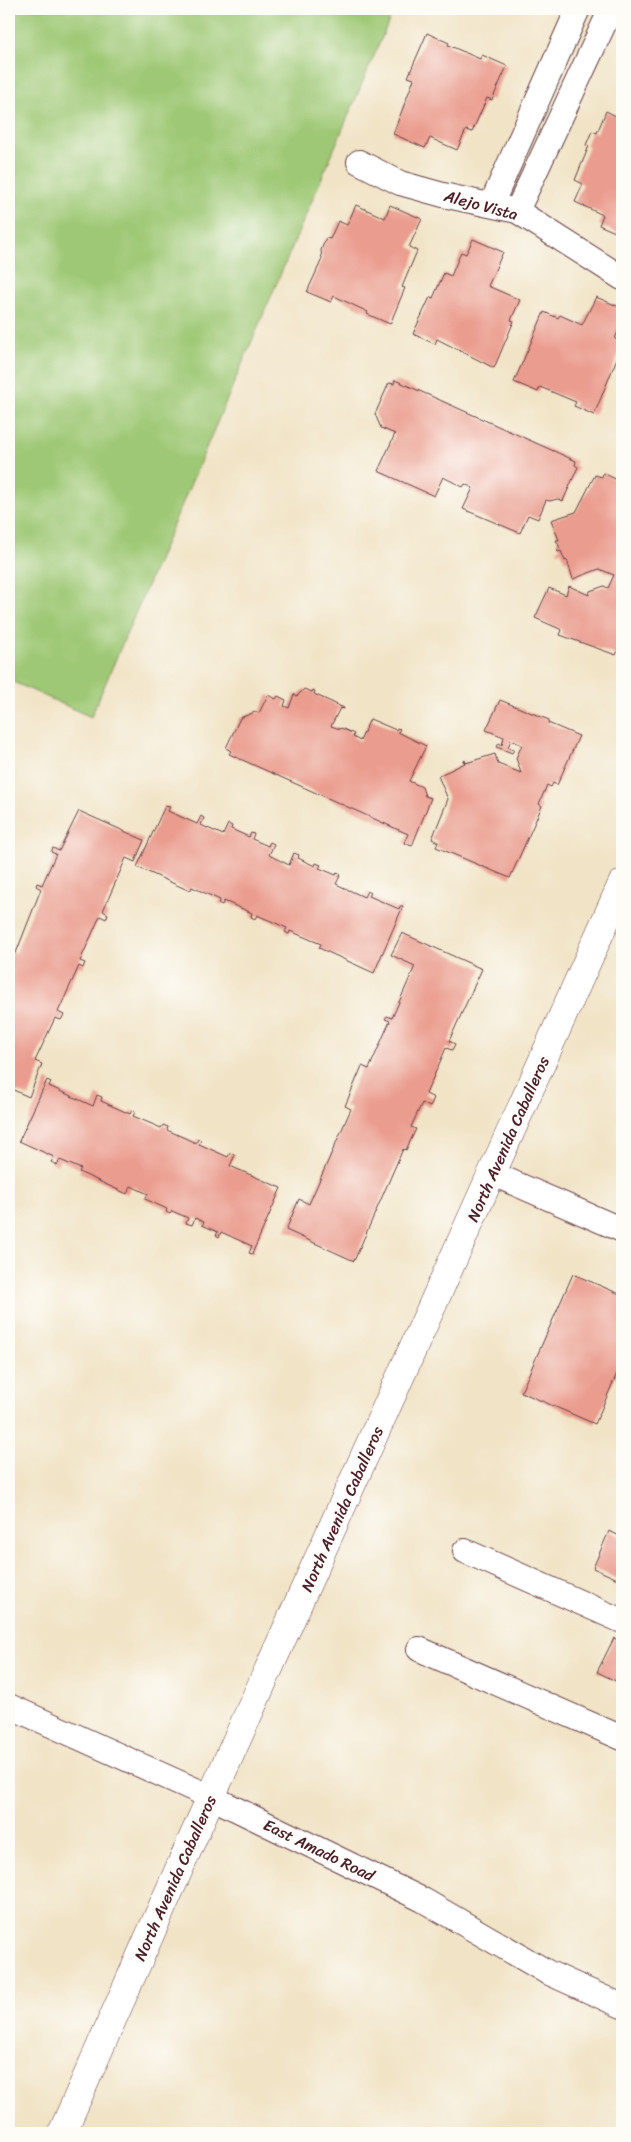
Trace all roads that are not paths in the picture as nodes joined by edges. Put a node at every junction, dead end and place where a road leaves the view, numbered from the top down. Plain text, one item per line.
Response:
1 (578, 9) edge
2 (611, 9) edge
3 (616, 9) edge
4 (622, 11) edge
5 (525, 127) junction
6 (551, 139) junction
7 (359, 162) dead end
8 (491, 205) junction
9 (517, 211) junction
10 (622, 278) edge
11 (622, 884) edge
12 (493, 1174) junction
13 (622, 1230) edge
14 (465, 1551) dead end
15 (622, 1621) edge
16 (418, 1649) dead end
17 (9, 1706) edge
18 (622, 1738) edge
19 (211, 1798) junction
20 (622, 2006) edge
21 (62, 2133) edge

1 - 5 street
2 - 6 street
3 - 4 street
5 - 6 street
5 - 8 street
6 - 9 street
7 - 8 street, Alejo Vista
8 - 9 street, Alejo Vista
9 - 10 street, Alejo Vista
11 - 12 street, North Avenida Caballeros
12 - 13 street
12 - 19 street, North Avenida Caballeros
14 - 15 street
16 - 18 street
17 - 19 street, East Amado Road
19 - 20 street, East Amado Road
19 - 21 street, North Avenida Caballeros

